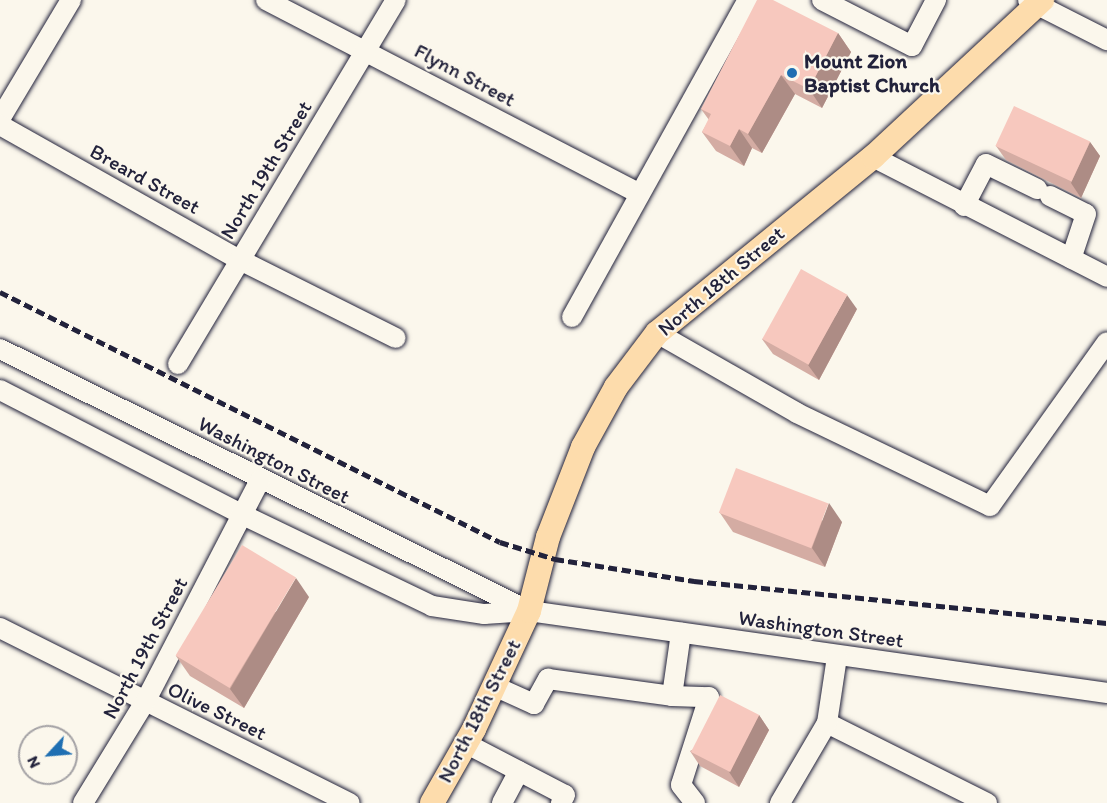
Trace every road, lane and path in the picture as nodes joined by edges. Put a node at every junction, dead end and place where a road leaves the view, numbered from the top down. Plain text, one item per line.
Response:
1 (71, 0) edge
2 (266, 0) edge
3 (396, 0) edge
4 (748, 0) edge
5 (822, 0) edge
6 (933, 1) edge
7 (1036, 2) edge
8 (1107, 40) edge
9 (366, 50) junction
10 (0, 119) edge
11 (0, 125) edge
12 (873, 156) junction
13 (640, 195) junction
14 (964, 206) junction
15 (1071, 259) junction
16 (240, 260) junction
17 (1107, 277) edge
18 (572, 316) dead end
19 (657, 333) junction
20 (396, 338) dead end
21 (1107, 342) edge
22 (0, 349) edge
23 (178, 364) dead end
24 (0, 390) edge
25 (260, 480) junction
26 (243, 515) junction
27 (529, 611) junction
28 (0, 628) edge
29 (681, 633) junction
30 (837, 657) junction
31 (494, 686) junction
32 (1107, 693) edge
33 (672, 696) junction
34 (145, 702) junction
35 (827, 723) junction
36 (467, 744) junction
37 (519, 771) junction
38 (83, 803) edge
39 (350, 803) edge
40 (432, 803) edge
41 (502, 803) edge
42 (561, 803) edge
43 (695, 803) edge
44 (780, 803) edge
45 (987, 803) edge

1 - 10 street
2 - 9 street, Flynn Street
3 - 9 street, North 19th Street
4 - 13 street
5 - 6 street
7 - 8 street
7 - 12 main road, North 18th Street
9 - 13 street, Flynn Street
9 - 16 street, North 19th Street
11 - 16 street, Breard Street
12 - 14 street
12 - 19 main road, North 18th Street
13 - 18 street
14 - 15 street
14 - 15 street
15 - 17 street
16 - 20 street, Breard Street
16 - 23 street, North 19th Street
19 - 21 street
19 - 27 main road, North 18th Street
22 - 25 street, Washington Street
24 - 26 street, Washington Street
25 - 26 street, North 19th Street
25 - 27 street, Washington Street
26 - 27 street, Washington Street
26 - 34 street, North 19th Street
27 - 29 street, Washington Street
27 - 31 main road, North 18th Street
28 - 34 street, Olive Street
29 - 30 street, Washington Street
29 - 33 street
30 - 32 street, Washington Street
30 - 35 street
31 - 33 street
31 - 36 main road, North 18th Street
33 - 43 street
34 - 38 street, North 19th Street
34 - 39 street, Olive Street
35 - 44 street
35 - 45 street
36 - 37 street
36 - 40 main road, North 18th Street
37 - 41 street
37 - 42 street

